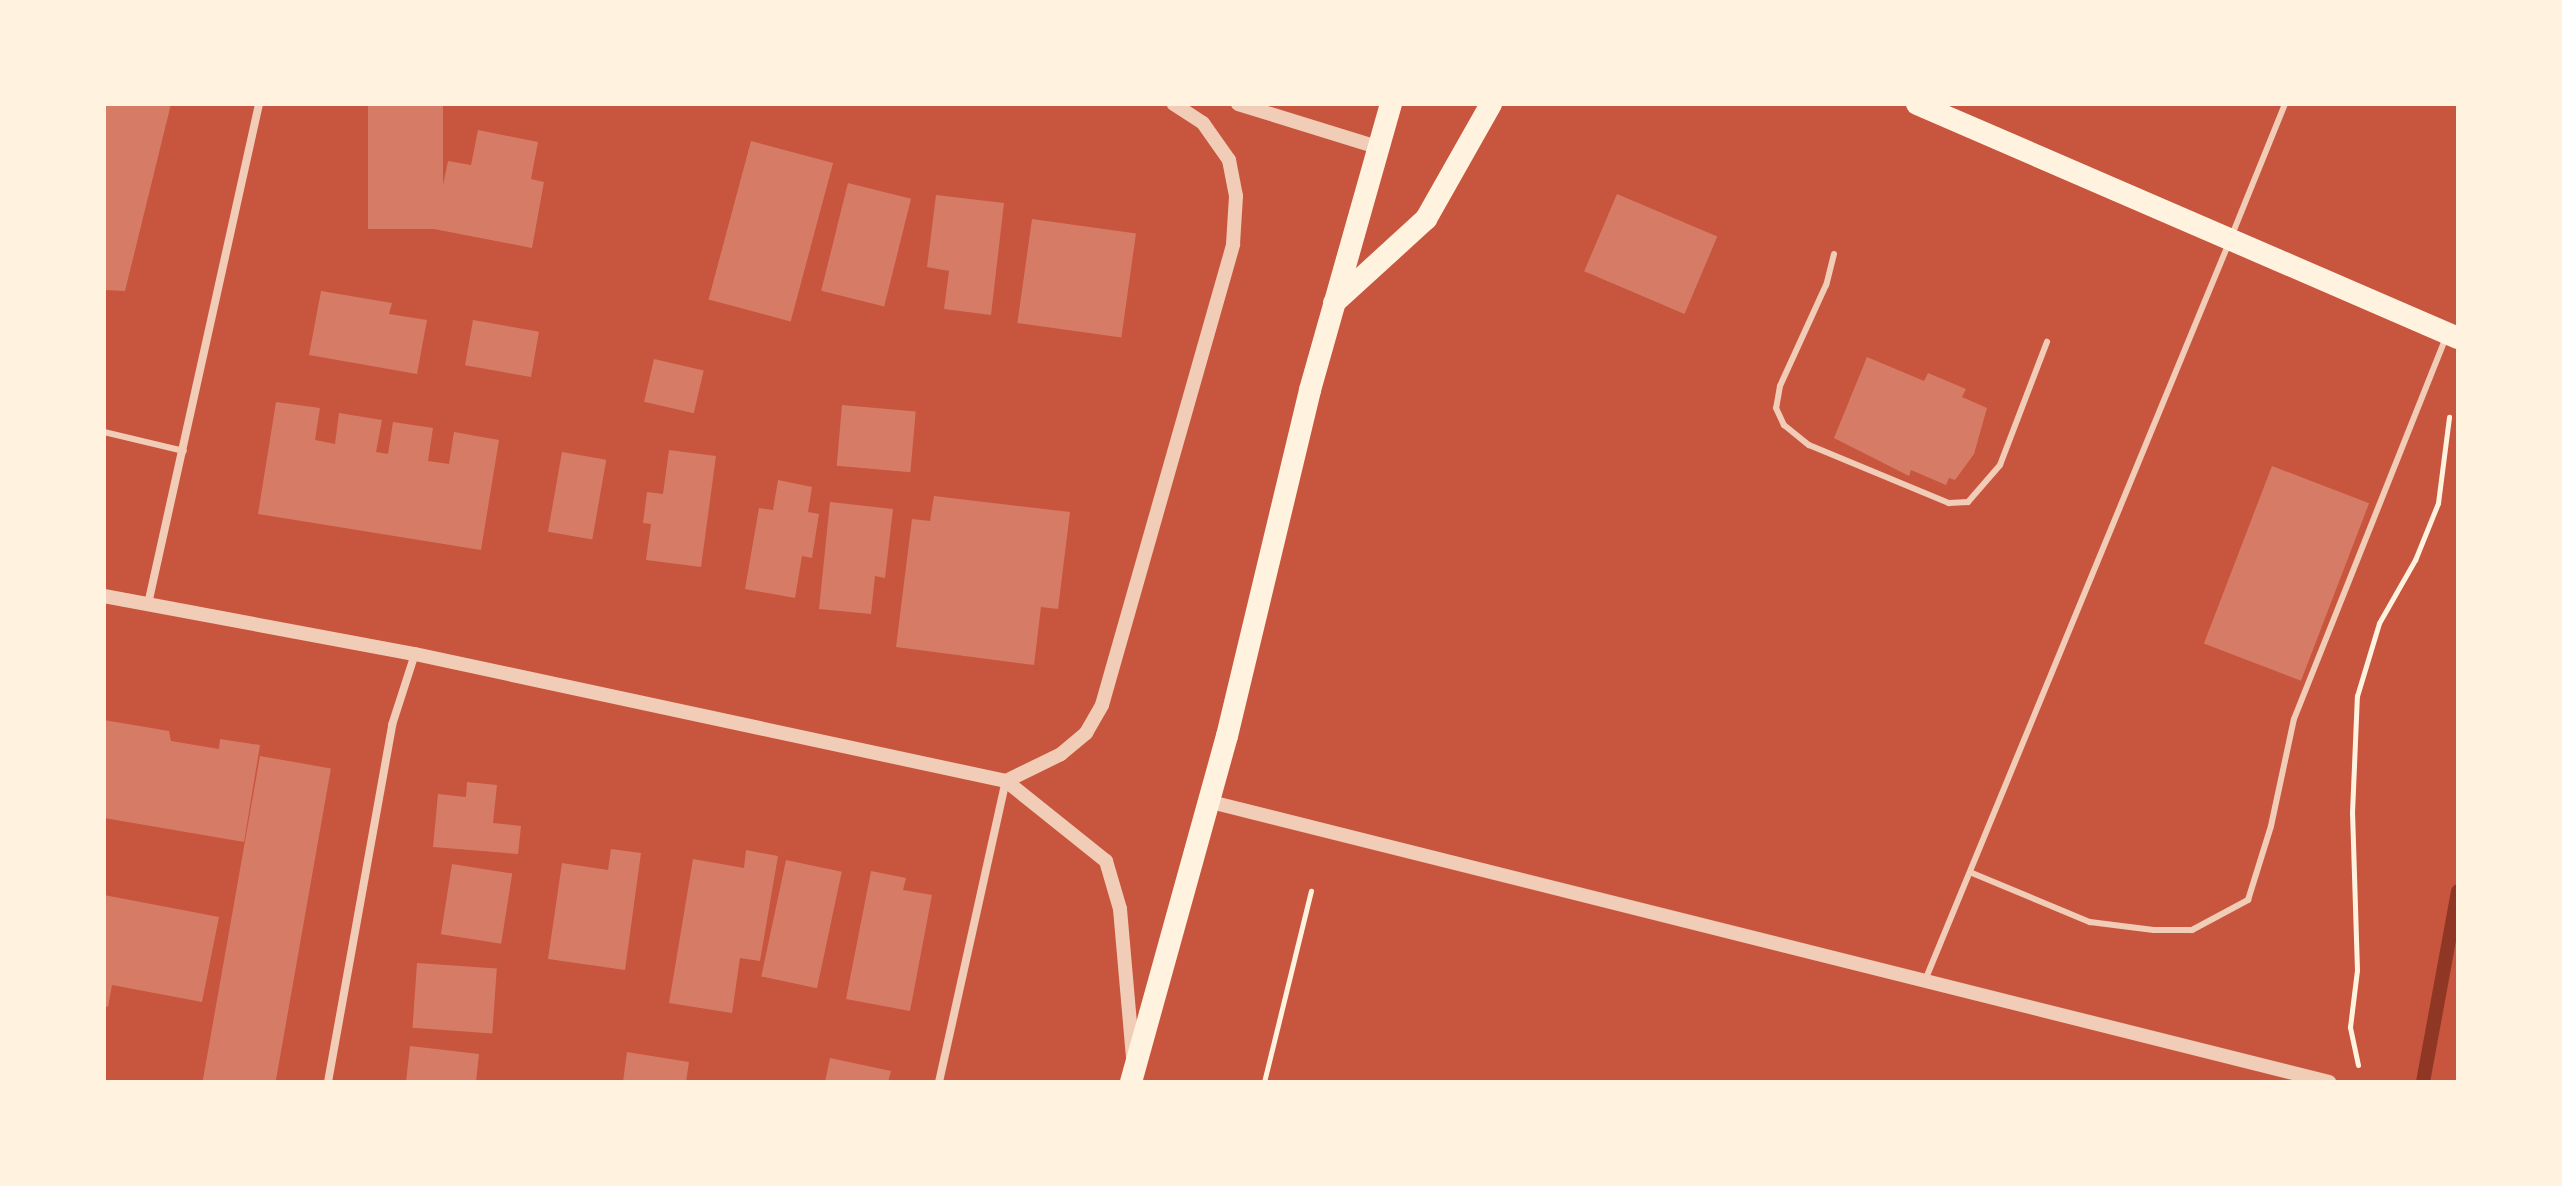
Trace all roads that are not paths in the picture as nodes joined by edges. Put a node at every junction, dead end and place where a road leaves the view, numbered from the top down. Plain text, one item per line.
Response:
1 (259, 104) edge
2 (1174, 104) edge
3 (1238, 104) edge
4 (1391, 104) edge
5 (1491, 104) edge
6 (1917, 104) edge
7 (2285, 104) edge
8 (1380, 148) junction
9 (2230, 239) junction
10 (1834, 254) dead end
11 (1333, 304) junction
12 (2453, 335) edge
13 (2047, 342) dead end
14 (104, 432) edge
15 (184, 451) junction
16 (104, 596) edge
17 (148, 604) junction
18 (415, 654) junction
19 (1006, 781) junction
20 (1207, 801) junction
21 (1972, 873) junction
22 (1924, 982) junction
23 (1132, 1074) edge
24 (328, 1082) edge
25 (939, 1082) edge
26 (2329, 1082) edge

1 - 15 street
2 - 19 street
3 - 8 street
4 - 8 highway
5 - 11 highway
6 - 9 highway
7 - 9 lane
8 - 11 highway
9 - 12 highway
9 - 21 lane
10 - 13 lane
11 - 20 highway
12 - 21 lane
14 - 15 lane
15 - 17 street
16 - 17 street
17 - 18 street
18 - 19 street
18 - 24 street
19 - 23 street
19 - 25 street
20 - 22 street
20 - 23 highway
21 - 22 lane
22 - 26 street

